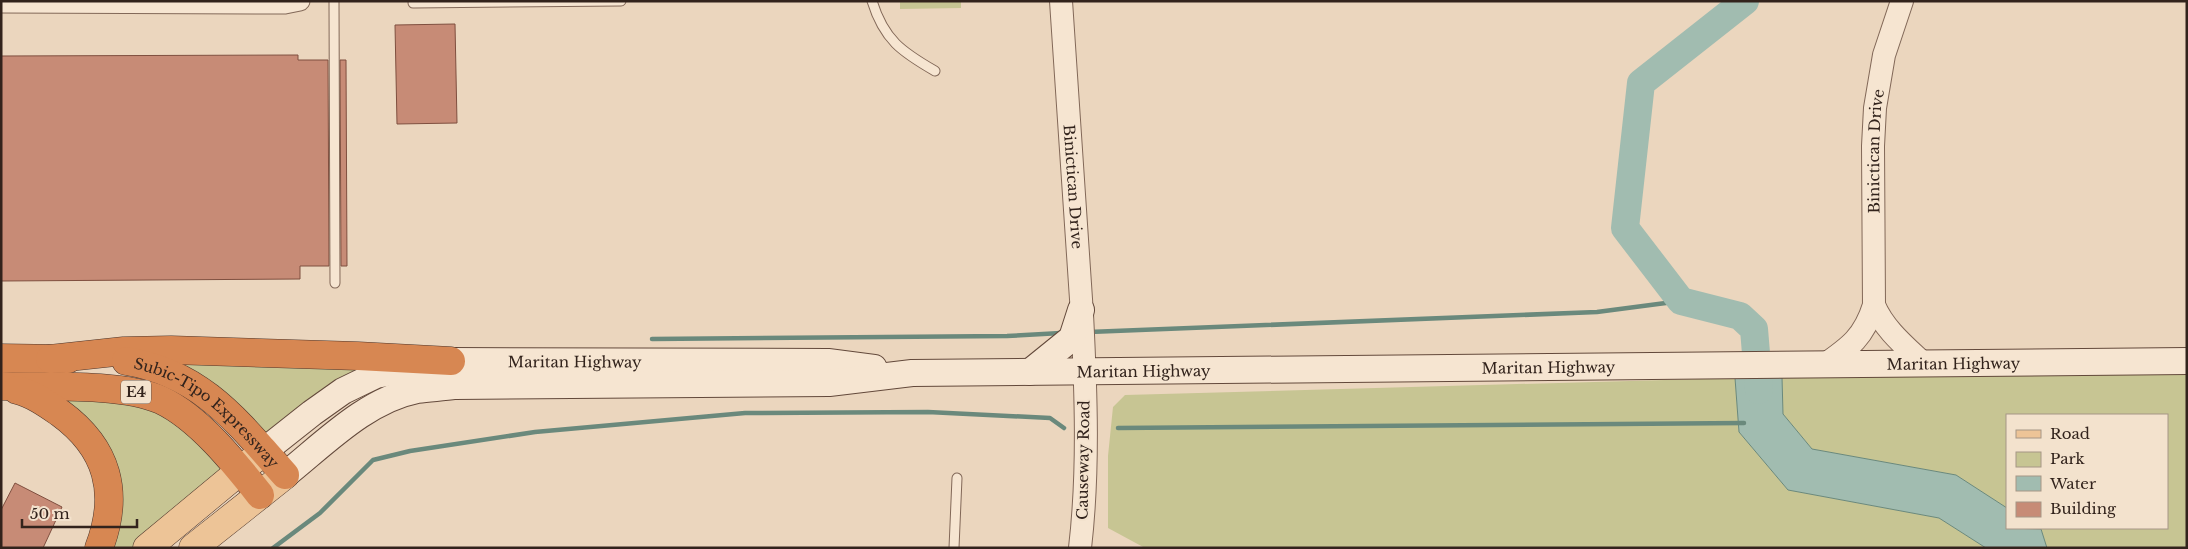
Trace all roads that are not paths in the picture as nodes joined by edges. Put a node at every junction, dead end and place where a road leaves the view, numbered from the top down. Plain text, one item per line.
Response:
1 (300, 1) edge
2 (334, 1) edge
3 (621, 1) edge
4 (872, 1) edge
5 (1061, 1) edge
6 (1902, 1) edge
7 (470, 2) edge
8 (1, 3) edge
9 (413, 3) dead end
10 (935, 71) dead end
11 (335, 283) dead end
12 (1874, 305) junction
13 (1082, 310) junction
14 (1, 358) edge
15 (50, 359) junction
16 (451, 361) junction
17 (2187, 361) edge
18 (1924, 364) junction
19 (1824, 365) junction
20 (1030, 372) junction
21 (1084, 372) junction
22 (912, 373) junction
23 (2, 386) edge
24 (264, 451) junction
25 (240, 470) junction
26 (285, 475) junction
27 (957, 478) dead end
28 (260, 495) junction
29 (100, 548) edge
30 (146, 548) edge
31 (193, 548) edge
32 (954, 548) edge
33 (1080, 548) edge

1 - 8 street
2 - 11 lane
3 - 7 lane
4 - 10 lane
5 - 13 street, Binictican Drive
6 - 12 street, Binictican Drive
7 - 9 lane
12 - 18 street
12 - 19 street, Binictican Drive
13 - 20 main road
13 - 21 street, Binictican Drive
14 - 15 highway, Subic-Tipo Expressway / E4
15 - 16 highway
15 - 24 highway, Subic-Tipo Expressway / E4
16 - 22 main road, Maritan Highway
16 - 24 main road, Maritan Highway
17 - 18 main road, Maritan Highway
18 - 19 main road, Maritan Highway
19 - 21 main road, Maritan Highway
20 - 21 main road, Maritan Highway
20 - 22 main road, Maritan Highway
21 - 33 street, Causeway Road
22 - 26 main road, Maritan Highway
23 - 25 highway, Subic-Tipo Expressway / E4
23 - 29 highway
24 - 25 main road
24 - 26 highway, Subic-Tipo Expressway / E4
25 - 28 highway, Subic-Tipo Expressway / E4
25 - 30 main road
26 - 28 main road
27 - 32 lane
28 - 31 main road

